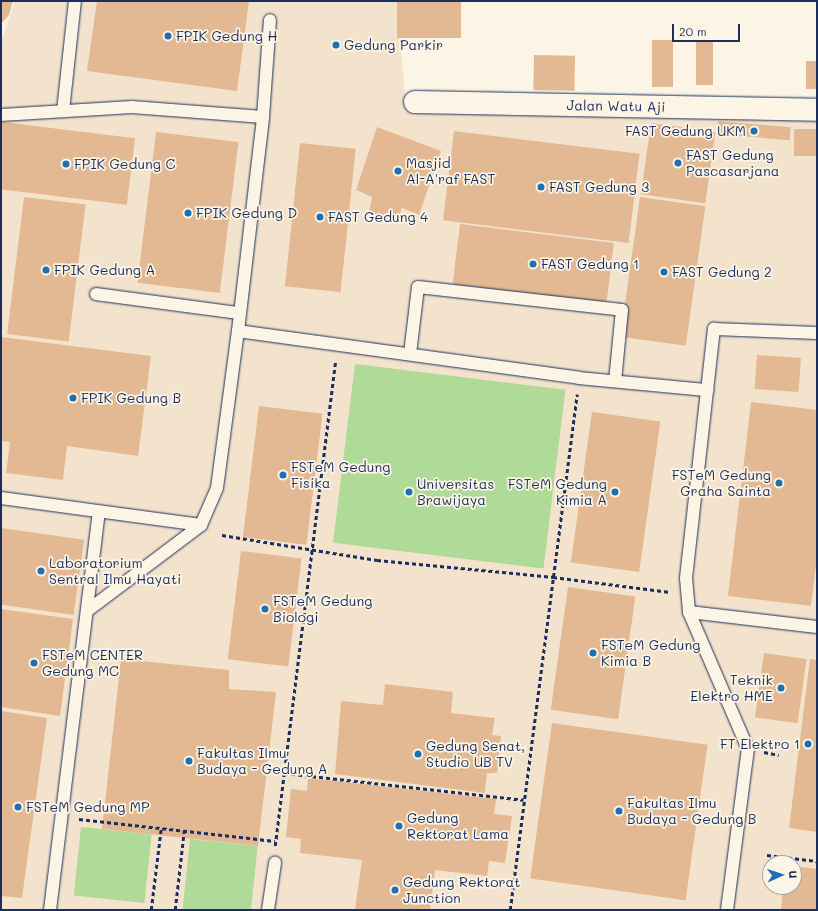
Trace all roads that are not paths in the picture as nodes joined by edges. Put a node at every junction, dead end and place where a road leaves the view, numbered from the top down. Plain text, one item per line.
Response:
1 (75, 1) edge
2 (270, 20) dead end
3 (415, 102) dead end
4 (817, 110) edge
5 (63, 111) junction
6 (1, 115) edge
7 (263, 117) junction
8 (96, 294) dead end
9 (239, 313) junction
10 (238, 331) junction
11 (817, 333) edge
12 (410, 354) junction
13 (615, 381) junction
14 (707, 390) junction
15 (1, 498) edge
16 (99, 512) junction
17 (201, 525) junction
18 (87, 611) junction
19 (689, 612) junction
20 (817, 627) edge
21 (275, 864) dead end
22 (50, 910) edge
23 (268, 910) edge
24 (727, 910) edge

1 - 5 lane
2 - 7 lane
3 - 4 street, Jalan Watu Aji
5 - 6 lane
5 - 7 lane
7 - 9 lane
8 - 9 lane
9 - 10 lane
10 - 12 lane
10 - 17 lane
11 - 14 lane
12 - 13 lane
12 - 13 lane
13 - 14 lane
14 - 19 lane
15 - 16 lane
16 - 17 lane
16 - 18 lane
17 - 18 lane
18 - 22 lane
19 - 20 lane
19 - 24 lane
21 - 23 lane

